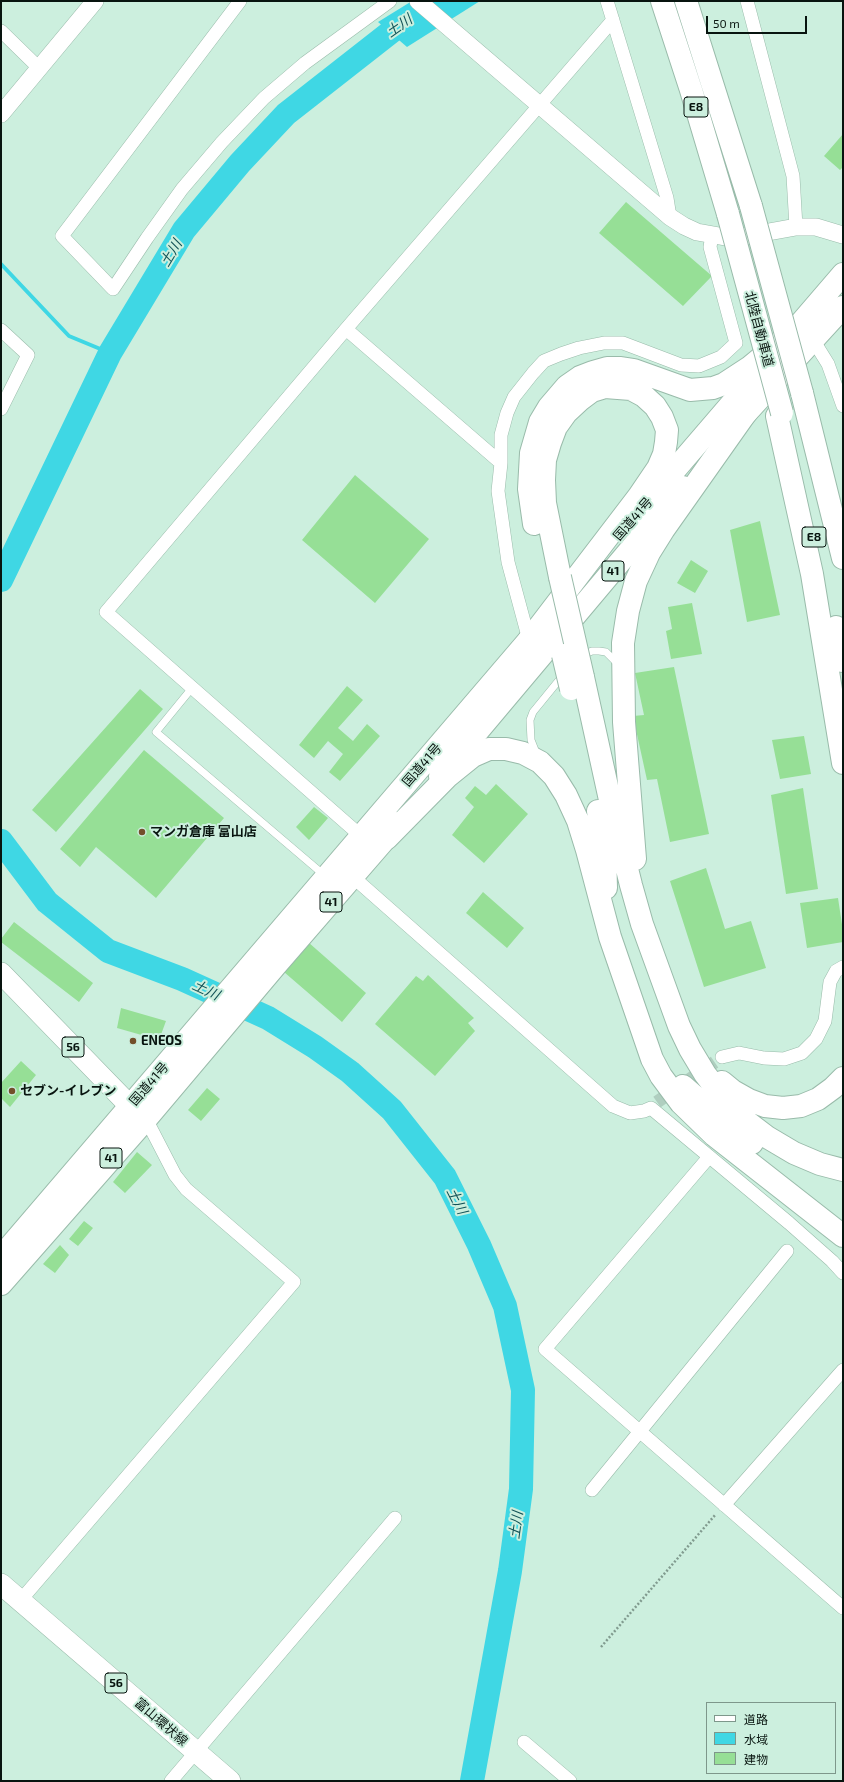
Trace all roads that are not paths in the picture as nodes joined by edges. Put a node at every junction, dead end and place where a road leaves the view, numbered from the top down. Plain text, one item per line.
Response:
1 (95, 1) edge
2 (240, 1) edge
3 (390, 1) edge
4 (418, 1) edge
5 (607, 1) edge
6 (662, 1) edge
7 (686, 1) edge
8 (747, 1) edge
9 (613, 20) junction
10 (1, 31) edge
11 (39, 68) junction
12 (540, 105) junction
13 (1, 114) edge
14 (670, 217) junction
15 (796, 227) junction
16 (843, 235) edge
17 (712, 236) junction
18 (843, 274) edge
19 (843, 307) edge
20 (346, 329) junction
21 (1, 330) edge
22 (808, 332) junction
23 (843, 406) edge
24 (1, 409) edge
25 (748, 410) junction
26 (780, 415) junction
27 (501, 463) junction
28 (843, 558) edge
29 (554, 583) junction
30 (529, 640) junction
31 (843, 662) edge
32 (623, 679) junction
33 (577, 683) junction
34 (192, 688) junction
35 (540, 762) junction
36 (843, 763) edge
37 (361, 836) junction
38 (387, 838) junction
39 (326, 877) junction
40 (353, 877) junction
41 (642, 924) junction
42 (610, 936) junction
43 (268, 959) junction
44 (843, 967) edge
45 (1, 973) edge
46 (679, 1026) junction
47 (646, 1041) junction
48 (722, 1057) tunnel mouth
49 (843, 1078) edge
50 (138, 1112) junction
51 (709, 1157) junction
52 (843, 1170) edge
53 (843, 1185) edge
54 (843, 1236) edge
55 (788, 1251) dead end
56 (1, 1257) edge
57 (843, 1273) edge
58 (1, 1284) edge
59 (843, 1370) edge
60 (640, 1431) junction
61 (592, 1490) dead end
62 (724, 1505) junction
63 (395, 1518) dead end
64 (1, 1584) edge
65 (20, 1601) junction
66 (843, 1608) edge
67 (524, 1742) dead end
68 (197, 1752) junction
69 (171, 1781) edge
70 (230, 1781) edge
71 (570, 1781) edge

1 - 11 street
2 - 3 street
4 - 12 street
5 - 9 street
6 - 26 highway, 北陸自動車道 / E8, bridge
7 - 28 highway, 北陸自動車道 / E8, bridge
8 - 15 street
9 - 12 street
9 - 14 street
10 - 11 street
11 - 13 street
12 - 14 street
12 - 20 street
14 - 17 street
15 - 16 street
15 - 17 street
17 - 27 street
18 - 22 highway, 国道41号 / 41
19 - 22 highway, 国道41号 / 41
20 - 27 street
20 - 34 street
21 - 24 street
22 - 23 street
22 - 25 highway, 国道41号 / 41
22 - 29 highway
22 - 30 highway, 国道41号 / 41
25 - 32 highway
25 - 38 highway, 国道41号 / 41
26 - 31 highway, 北陸自動車道 / E8
26 - 36 highway
27 - 30 street
29 - 30 highway
29 - 33 highway, bridge
30 - 37 highway, 国道41号 / 41
32 - 35 lane
32 - 41 highway
33 - 41 highway
33 - 42 highway
34 - 37 street
34 - 39 lane
35 - 38 highway
35 - 42 highway
37 - 39 highway, 国道41号 / 41
38 - 40 highway, 国道41号 / 41
39 - 43 highway, 国道41号 / 41
40 - 43 highway, 国道41号 / 41
40 - 51 street
41 - 46 highway
42 - 47 highway
43 - 50 highway, 国道41号 / 41
44 - 48 street
45 - 50 main road, 56
46 - 49 highway
46 - 52 highway
47 - 53 highway
47 - 54 highway
50 - 56 highway, 国道41号 / 41
50 - 58 highway, 国道41号 / 41
50 - 65 street
51 - 57 street
51 - 60 street
55 - 60 street
59 - 62 street
60 - 61 street
60 - 62 street
62 - 66 street
63 - 68 street
64 - 65 main road, 富山環状線 / 56
65 - 68 main road, 富山環状線 / 56
67 - 71 street
68 - 69 street
68 - 70 main road, 富山環状線 / 56

